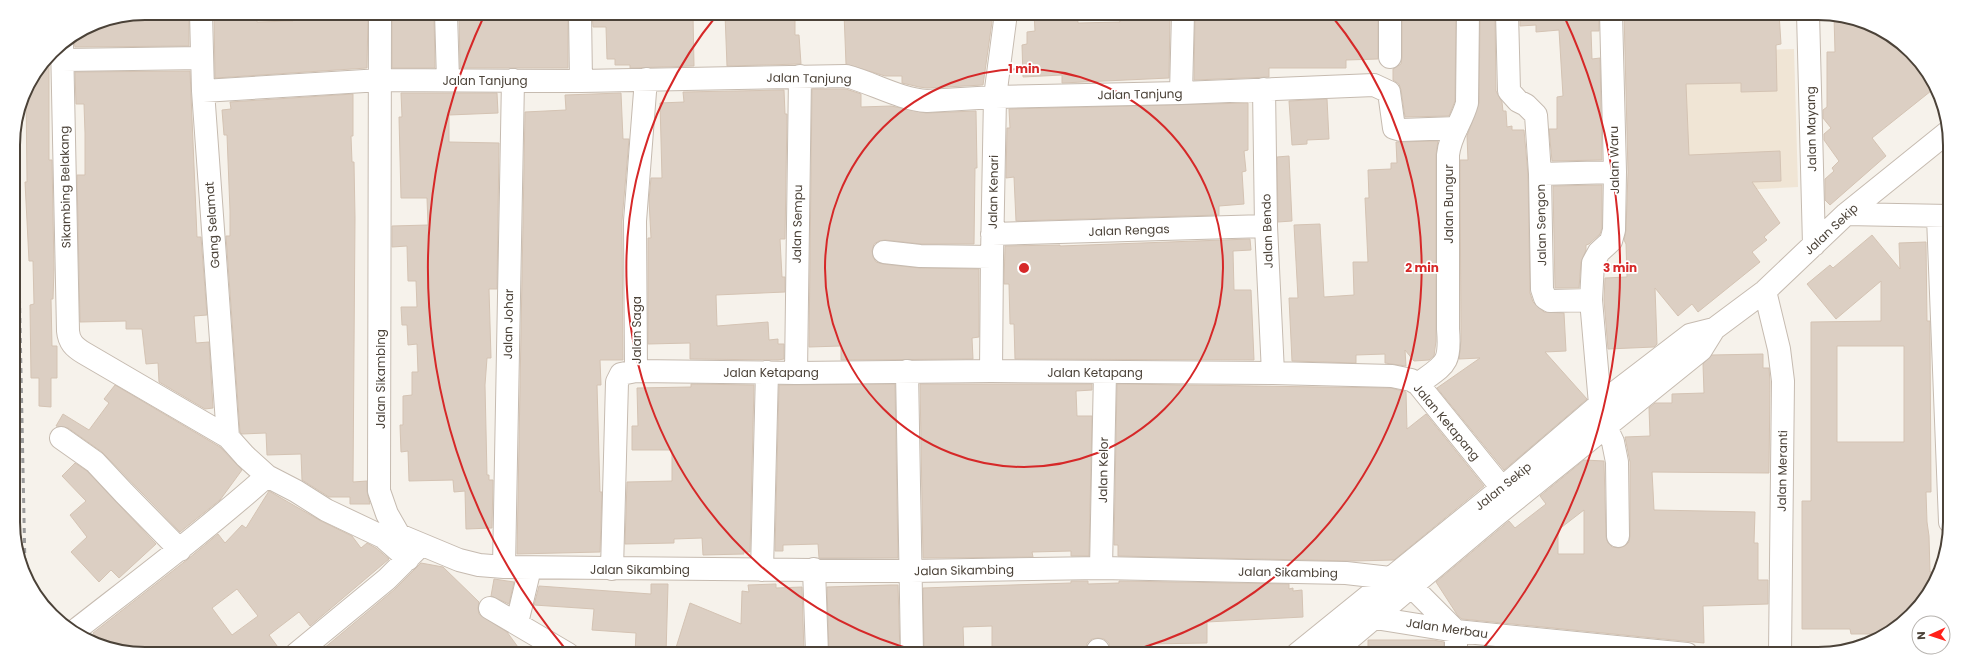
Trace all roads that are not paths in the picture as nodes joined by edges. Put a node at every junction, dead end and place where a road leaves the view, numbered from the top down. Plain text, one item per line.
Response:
1 (201, 20) edge
2 (380, 20) edge
3 (446, 20) edge
4 (580, 20) edge
5 (1005, 20) edge
6 (1183, 20) edge
7 (1390, 20) edge
8 (1468, 20) edge
9 (1507, 20) edge
10 (1611, 20) edge
11 (1808, 20) edge
12 (63, 52) edge
13 (1390, 57) dead end
14 (202, 58) junction
15 (800, 76) junction
16 (646, 79) junction
17 (381, 80) junction
18 (448, 80) junction
19 (513, 80) junction
20 (581, 81) junction
21 (1264, 89) junction
22 (202, 91) junction
23 (1181, 93) junction
24 (995, 97) junction
25 (1457, 128) junction
26 (1942, 136) edge
27 (1615, 172) junction
28 (1540, 174) junction
29 (1846, 214) junction
30 (1943, 217) edge
31 (1266, 226) junction
32 (992, 234) junction
33 (1814, 244) junction
34 (884, 252) dead end
35 (992, 257) junction
36 (1765, 291) junction
37 (1591, 300) junction
38 (1714, 328) junction
39 (907, 370) junction
40 (636, 371) junction
41 (991, 371) junction
42 (767, 372) junction
43 (1105, 372) junction
44 (796, 373) junction
45 (1273, 373) junction
46 (1418, 384) junction
47 (1600, 404) junction
48 (1605, 426) junction
49 (228, 436) junction
50 (60, 438) dead end
51 (267, 476) junction
52 (1502, 488) junction
53 (1618, 536) dead end
54 (180, 550) junction
55 (414, 552) junction
56 (504, 568) junction
57 (530, 568) junction
58 (1101, 568) junction
59 (612, 569) junction
60 (814, 569) junction
61 (762, 570) junction
62 (911, 571) junction
63 (1390, 578) junction
64 (1412, 587) junction
65 (490, 608) dead end
66 (1351, 609) junction
67 (1375, 618) junction
68 (517, 623) junction
69 (79, 628) edge
70 (1456, 631) junction
71 (1355, 645) edge
72 (304, 647) edge
73 (550, 647) edge
74 (818, 647) edge
75 (912, 647) edge
76 (1305, 647) edge
77 (1456, 647) edge
78 (1565, 647) edge
79 (1780, 647) edge

1 - 14 street, Gang Selamat
2 - 17 street, Jalan Sikambing
3 - 18 street
4 - 20 street
5 - 24 street, Jalan Kenari
6 - 23 street
7 - 13 street
8 - 25 street, Jalan Bungur
9 - 28 street, Jalan Sengon
10 - 27 street, Jalan Waru
11 - 33 street, Jalan Mayang
12 - 14 street
12 - 49 street, Sikambing Belakang
14 - 22 street, Gang Selamat
15 - 16 street, Jalan Tanjung
15 - 24 street, Jalan Tanjung
15 - 44 street, Jalan Sempu
16 - 20 street, Jalan Tanjung
16 - 40 street, Jalan Saga
17 - 18 street, Jalan Tanjung
17 - 22 street, Jalan Tanjung
17 - 55 street, Jalan Sikambing
18 - 19 street, Jalan Tanjung
19 - 20 street, Jalan Tanjung
19 - 56 street, Jalan Johar
21 - 23 street, Jalan Tanjung
21 - 25 street, Jalan Tanjung
21 - 31 street, Jalan Bendo
22 - 49 street, Gang Selamat
23 - 24 street, Jalan Tanjung
24 - 32 street, Jalan Kenari
25 - 46 street, Jalan Bungur
26 - 29 street, Jalan Sekip
27 - 28 street
27 - 37 street, Jalan Waru
28 - 37 street, Jalan Sengon
29 - 30 street
29 - 33 street, Jalan Sekip
31 - 32 street, Jalan Rengas
31 - 45 street, Jalan Bendo
32 - 35 street, Jalan Kenari
33 - 36 street, Jalan Sekip
34 - 35 street
35 - 41 street, Jalan Kenari
36 - 38 street, Jalan Sekip
36 - 79 street, Jalan Meranti
37 - 47 street
38 - 47 street, Jalan Sekip
38 - 48 street, Jalan Sekip
39 - 41 street, Jalan Ketapang
39 - 44 street, Jalan Ketapang
39 - 62 street
40 - 42 street, Jalan Ketapang
40 - 59 street, Jalan Saga
41 - 43 street, Jalan Ketapang
42 - 44 street, Jalan Ketapang
42 - 61 street
43 - 45 street, Jalan Ketapang
43 - 58 street, Jalan Kelor
45 - 46 street, Jalan Ketapang
46 - 52 street, Jalan Ketapang
47 - 48 street
47 - 52 street, Jalan Sekip
48 - 53 street
48 - 64 street, Jalan Sekip
49 - 51 street
50 - 54 street
51 - 54 street
51 - 55 street
52 - 63 street, Jalan Sekip
54 - 69 street
55 - 56 street, Jalan Sikambing
55 - 72 street
56 - 57 street, Jalan Sikambing
57 - 59 street, Jalan Sikambing
57 - 68 street
58 - 62 street, Jalan Sikambing
58 - 63 street, Jalan Sikambing
59 - 61 street, Jalan Sikambing
60 - 61 street, Jalan Sikambing
60 - 62 street, Jalan Sikambing
60 - 74 street
62 - 75 street
63 - 64 street, Jalan Sikambing
63 - 66 street, Jalan Sekip
64 - 67 street, Jalan Sekip
64 - 70 street
65 - 68 street
66 - 67 street, Jalan Merbau
66 - 76 street, Jalan Sekip
67 - 70 street, Jalan Merbau
67 - 71 street, Jalan Sekip
68 - 73 street
70 - 77 street
70 - 78 street, Jalan Merbau

